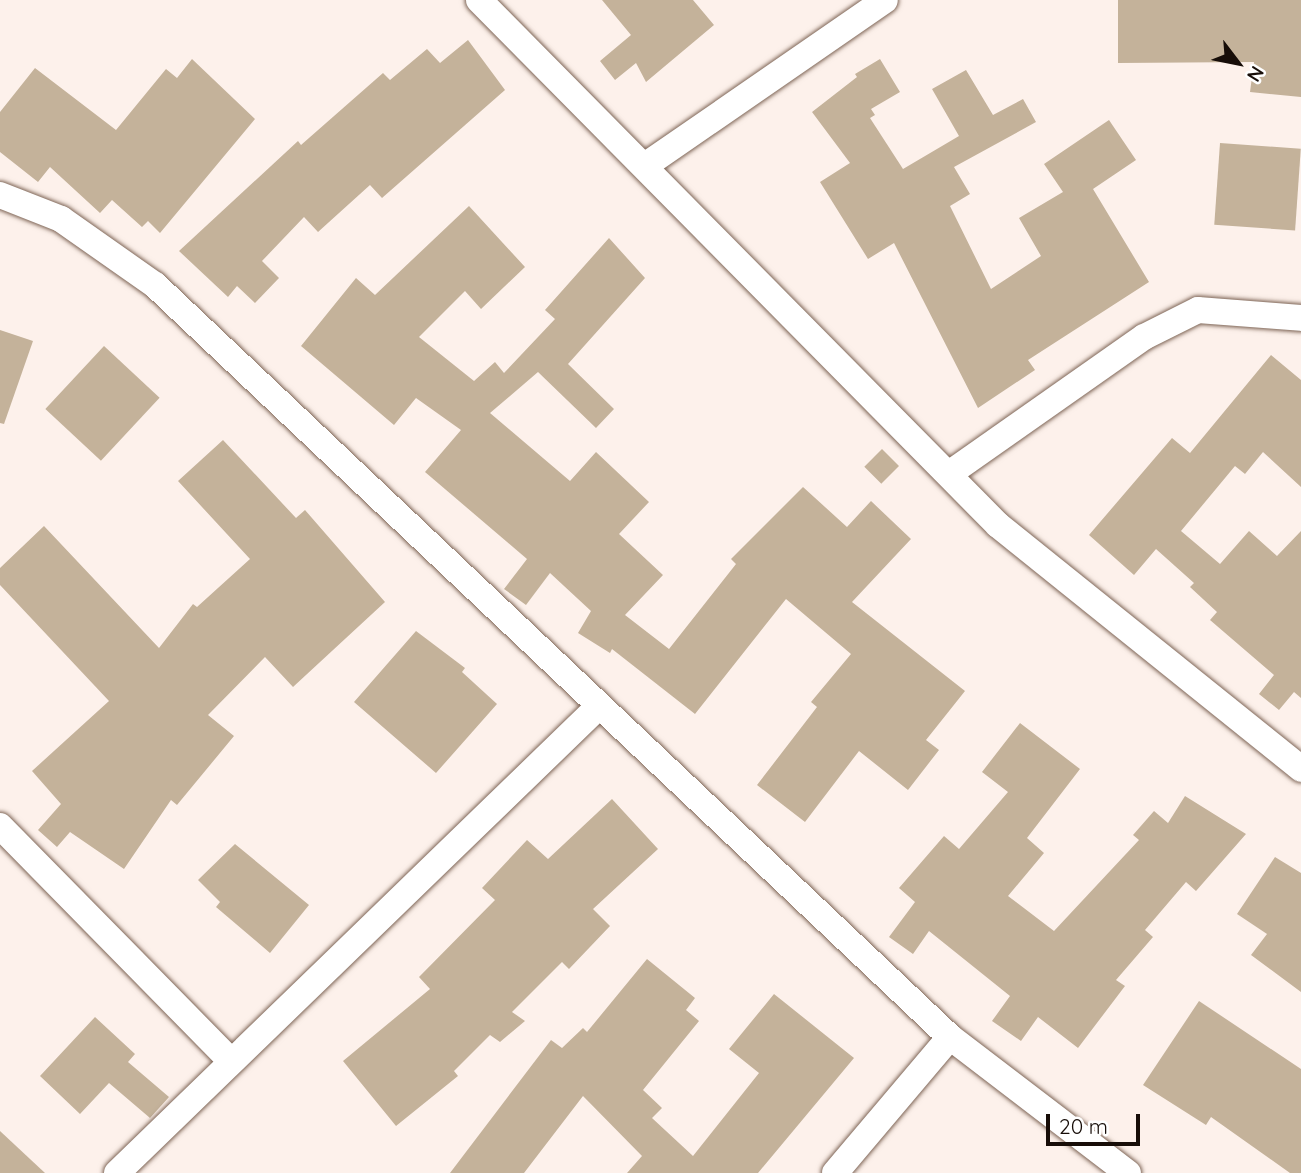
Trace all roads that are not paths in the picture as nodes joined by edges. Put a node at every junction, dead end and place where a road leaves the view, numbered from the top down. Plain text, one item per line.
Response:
1 (479, 0) edge
2 (885, 0) edge
3 (646, 165) junction
4 (0, 195) edge
5 (1301, 318) edge
6 (949, 474) junction
7 (599, 706) junction
8 (1301, 769) edge
9 (0, 826) edge
10 (950, 1037) junction
11 (231, 1061) junction
12 (117, 1173) edge
13 (835, 1173) edge
14 (1128, 1173) edge

1 - 3 street
2 - 3 street
3 - 6 street
4 - 7 street
5 - 6 street
6 - 8 street
7 - 10 street
7 - 11 street
9 - 11 street
10 - 13 street
10 - 14 street
11 - 12 street

